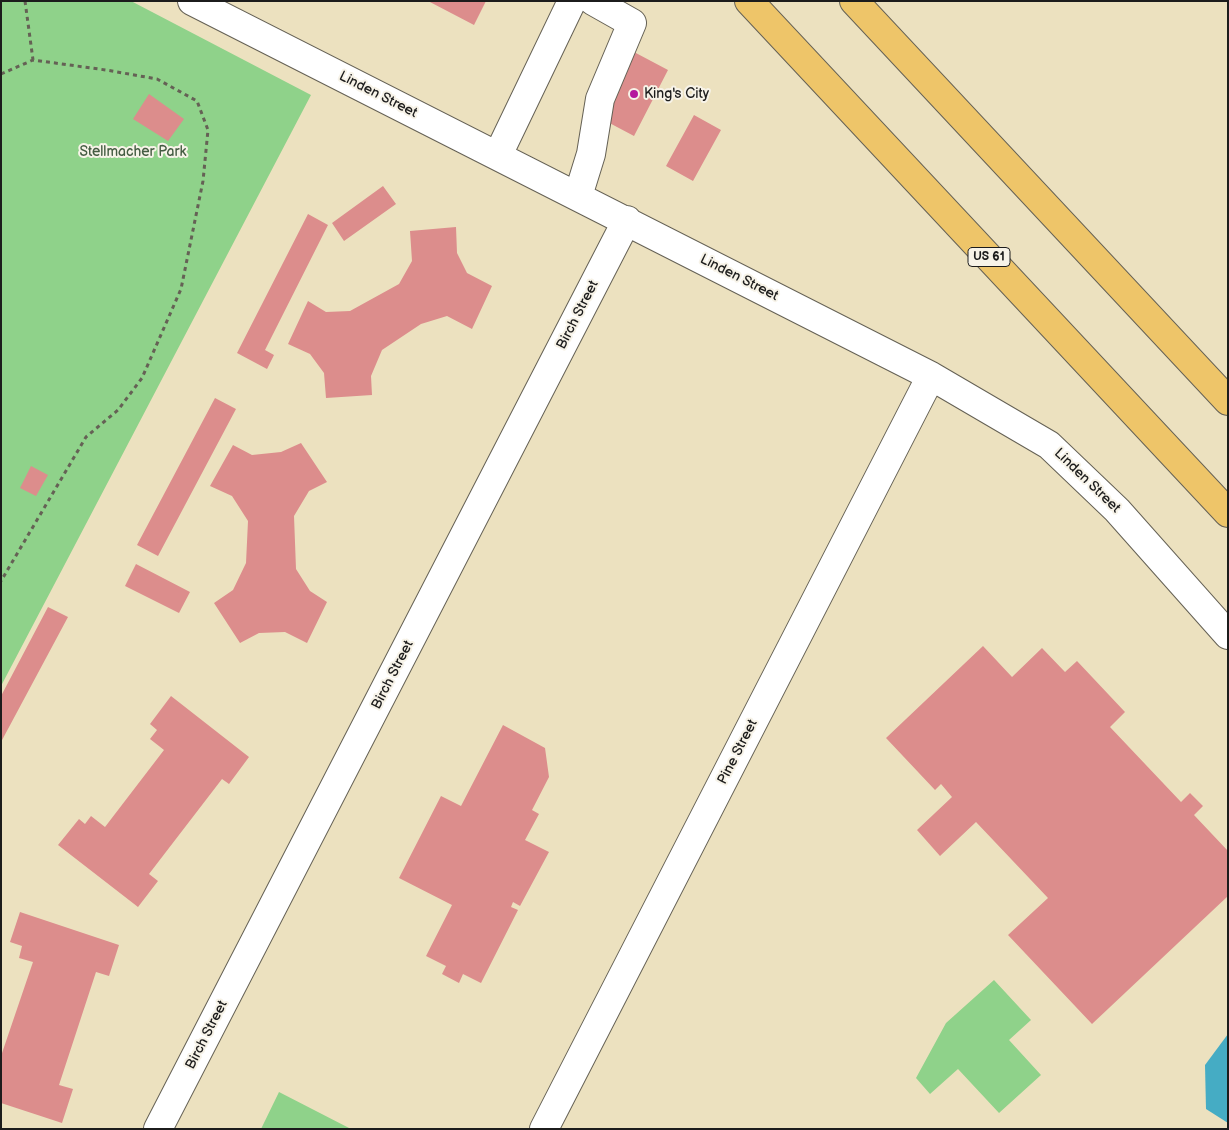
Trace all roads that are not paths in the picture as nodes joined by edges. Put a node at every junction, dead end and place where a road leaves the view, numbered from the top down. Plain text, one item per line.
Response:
1 (192, 1) edge
2 (572, 1) edge
3 (593, 1) edge
4 (749, 1) edge
5 (854, 1) edge
6 (498, 155) junction
7 (578, 196) junction
8 (627, 220) junction
9 (932, 376) junction
10 (1228, 401) edge
11 (1228, 513) edge
12 (1228, 635) edge
13 (158, 1129) edge
14 (544, 1129) edge

1 - 6 street, Linden Street
2 - 6 street
3 - 7 street
4 - 11 main road, US 61
5 - 10 main road
6 - 7 street, Linden Street
7 - 8 street, Linden Street
8 - 9 street, Linden Street
8 - 13 street, Birch Street
9 - 12 street, Linden Street
9 - 14 street, Pine Street

